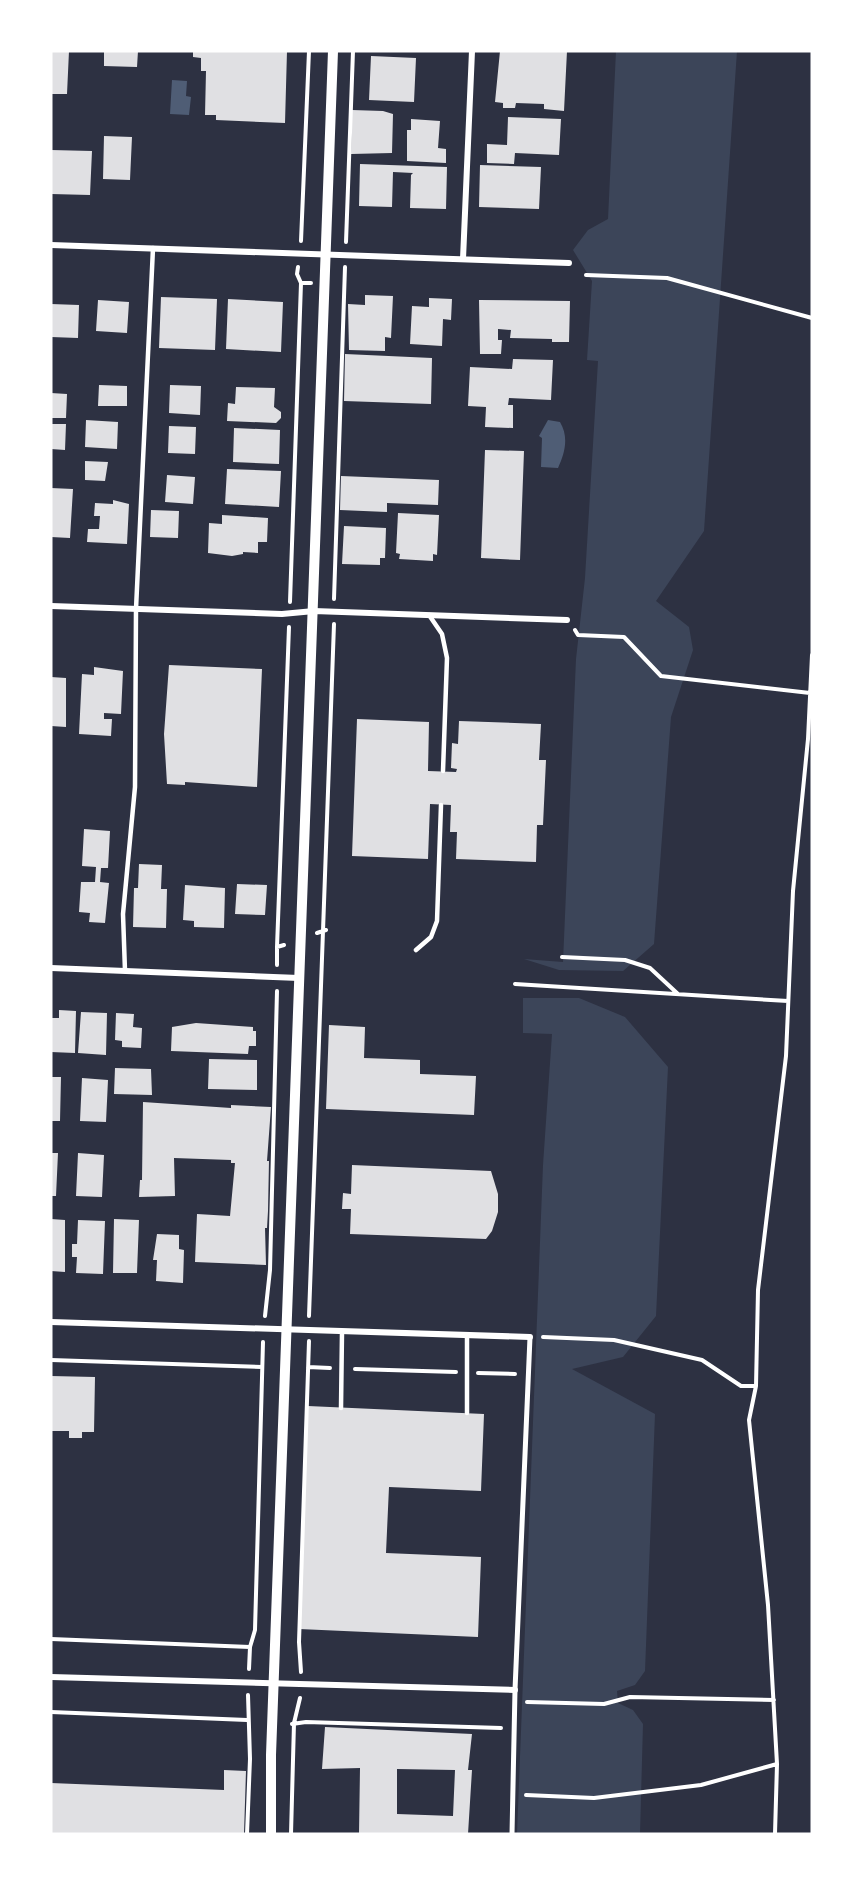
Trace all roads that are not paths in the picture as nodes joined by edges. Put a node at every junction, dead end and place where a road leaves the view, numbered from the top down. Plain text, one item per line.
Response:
1 (333, 51) edge
2 (472, 51) edge
3 (51, 245) edge
4 (153, 248) junction
5 (326, 253) junction
6 (463, 259) junction
7 (569, 263) dead end
8 (51, 606) edge
9 (136, 609) junction
10 (314, 611) junction
11 (429, 615) junction
12 (567, 620) dead end
13 (443, 771) dead end
14 (441, 805) dead end
15 (416, 950) dead end
16 (51, 968) edge
17 (125, 971) junction
18 (299, 978) junction
19 (51, 1322) edge
20 (288, 1331) junction
21 (342, 1332) junction
22 (467, 1335) junction
23 (530, 1337) joint
24 (341, 1408) dead end
25 (467, 1413) dead end
26 (51, 1677) edge
27 (274, 1684) junction
28 (515, 1690) junction
29 (271, 1834) edge
30 (512, 1834) edge

1 - 5 street
2 - 6 street
3 - 4 street
4 - 5 street
4 - 9 lane
5 - 6 street
5 - 10 street
6 - 7 street
8 - 9 street
9 - 10 street
9 - 17 lane
10 - 11 street
10 - 18 street
11 - 12 street
11 - 13 lane
14 - 15 lane
16 - 17 street
17 - 18 street
18 - 20 street
19 - 20 street
20 - 21 street
20 - 27 street
21 - 22 street
21 - 24 lane
22 - 23 street
22 - 25 lane
23 - 28 street
26 - 27 street
27 - 28 street
27 - 29 street
28 - 30 street

